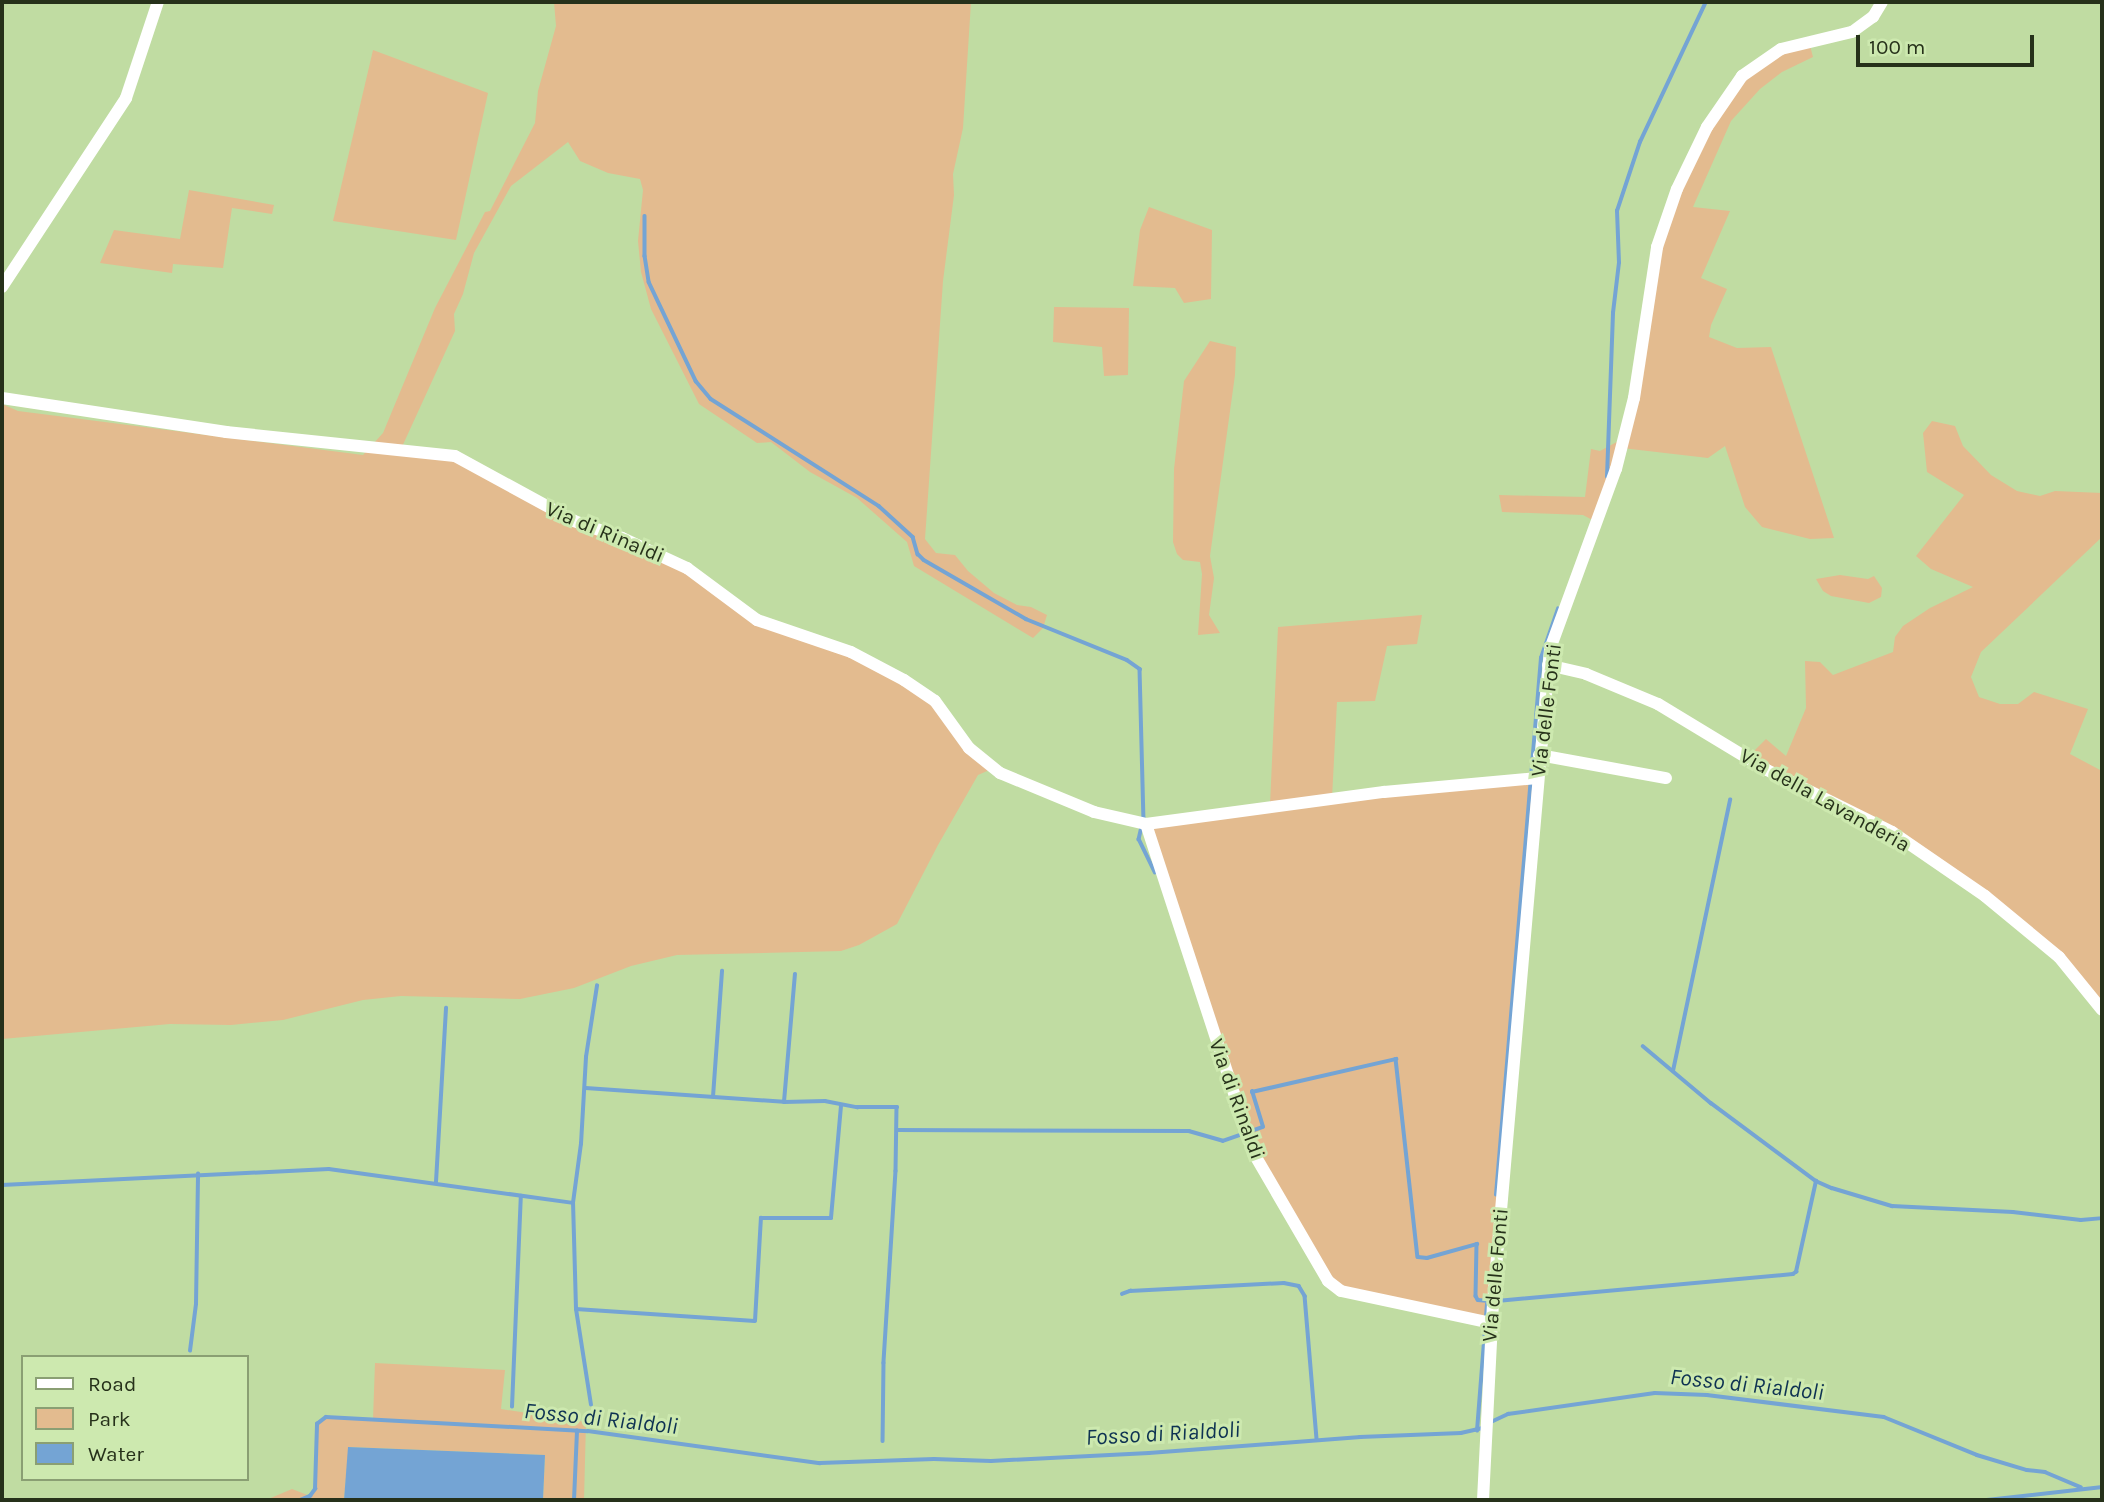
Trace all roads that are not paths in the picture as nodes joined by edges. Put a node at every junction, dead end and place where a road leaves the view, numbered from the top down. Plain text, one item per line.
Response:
1 (158, 2) edge
2 (1882, 2) edge
3 (2, 287) edge
4 (2, 398) edge
5 (1548, 665) junction
6 (1539, 755) junction
7 (1537, 778) junction
8 (1666, 778) dead end
9 (1146, 824) junction
10 (2102, 1010) edge
11 (1491, 1323) junction
12 (1483, 1500) edge

1 - 3 street
2 - 5 street, Via delle Fonti
4 - 9 street, Via di Rinaldi
5 - 6 street, Via delle Fonti
5 - 10 street, Via della Lavanderia
6 - 7 street, Via delle Fonti
6 - 8 street
7 - 9 street, Via di Rinaldi
7 - 11 street, Via delle Fonti
9 - 11 street, Via di Rinaldi
11 - 12 street, Via delle Fonti

